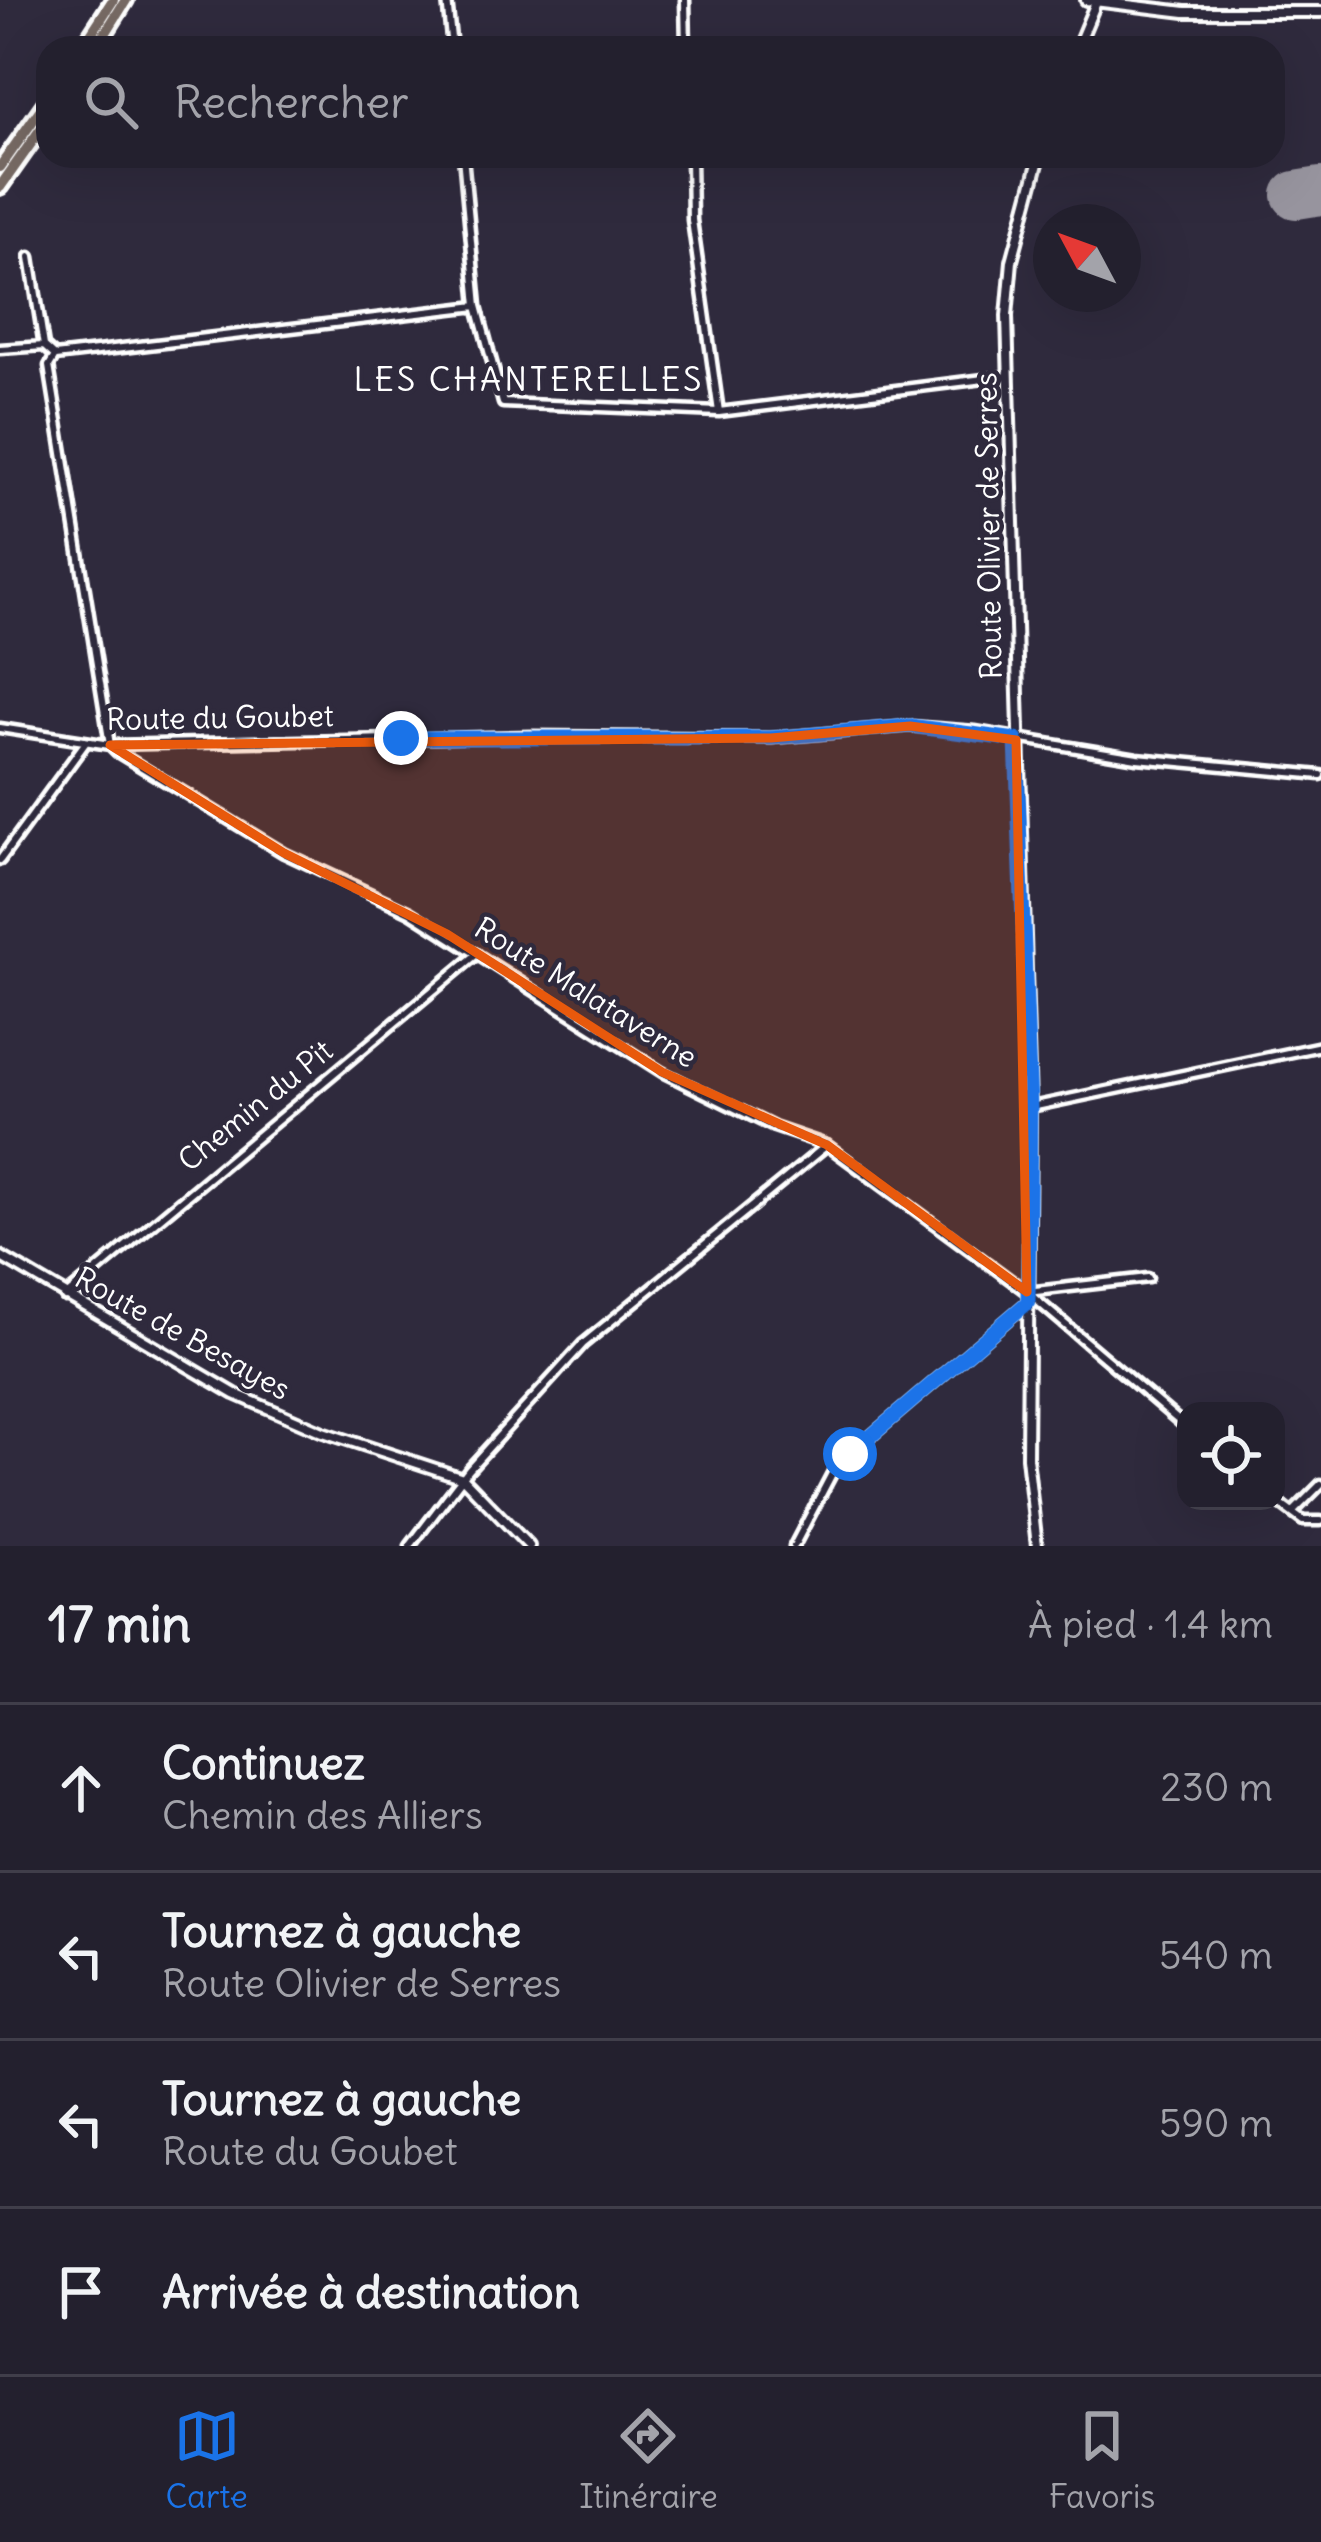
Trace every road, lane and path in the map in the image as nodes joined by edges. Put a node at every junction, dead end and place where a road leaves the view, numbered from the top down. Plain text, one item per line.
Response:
1 (113, 0) edge
2 (126, 0) edge
3 (447, 0) edge
4 (685, 0) edge
5 (1086, 0) edge
6 (1097, 1) edge
7 (1321, 12) edge
8 (90, 36) edge
9 (104, 36) edge
10 (451, 36) edge
11 (686, 36) edge
12 (1082, 36) edge
13 (36, 116) edge
14 (36, 136) edge
15 (0, 167) edge
16 (464, 168) edge
17 (691, 168) edge
18 (1037, 168) edge
19 (0, 187) edge
20 (30, 256) dead end
21 (478, 306) junction
22 (44, 346) junction
23 (0, 349) edge
24 (55, 356) junction
25 (1008, 376) junction
26 (719, 412) junction
27 (0, 728) edge
28 (1016, 740) junction
29 (86, 742) junction
30 (110, 746) junction
31 (1321, 775) edge
32 (0, 860) edge
33 (477, 954) junction
34 (1321, 1046) edge
35 (1030, 1107) junction
36 (827, 1145) junction
37 (0, 1256) edge
38 (1148, 1278) dead end
39 (65, 1297) junction
40 (1028, 1297) junction
41 (1177, 1420) edge
42 (446, 1470) junction
43 (463, 1478) junction
44 (1321, 1484) edge
45 (451, 1491) junction
46 (1285, 1508) edge
47 (1292, 1513) junction
48 (1321, 1521) edge
49 (410, 1546) edge
50 (530, 1546) edge
51 (794, 1546) edge
52 (1037, 1546) edge

1 - 8 highway
2 - 9 highway
3 - 10 street
4 - 11 street
5 - 6 street
6 - 7 street
6 - 12 street
13 - 15 highway
14 - 19 highway
16 - 21 street
17 - 26 street
18 - 25 street, Route Olivier de Serres
20 - 22 street
21 - 24 street
21 - 26 street
22 - 23 street
22 - 24 street
24 - 30 street
25 - 26 street
25 - 28 street, Route Olivier de Serres
27 - 29 street, Route du Goubet
28 - 30 street, Route du Goubet
28 - 31 street, Route du Goubet
28 - 35 street, Route Olivier de Serres
29 - 30 street, Route du Goubet
29 - 32 street
30 - 33 street, Route Malataverne
33 - 36 street, Route Malataverne
33 - 39 street, Chemin du Pit
34 - 35 street
35 - 40 street, Route Olivier de Serres
36 - 40 street, Route Malataverne
36 - 43 street
37 - 39 street, Route de Besayes
38 - 40 street
39 - 42 street, Route de Besayes
40 - 41 street, Route Malataverne
40 - 51 street
40 - 52 street, Route Olivier de Serres
42 - 43 street, Route de Besayes
42 - 45 street
43 - 45 street
43 - 50 street, Route de Besayes
44 - 47 street
45 - 49 street
46 - 47 street
47 - 48 street

